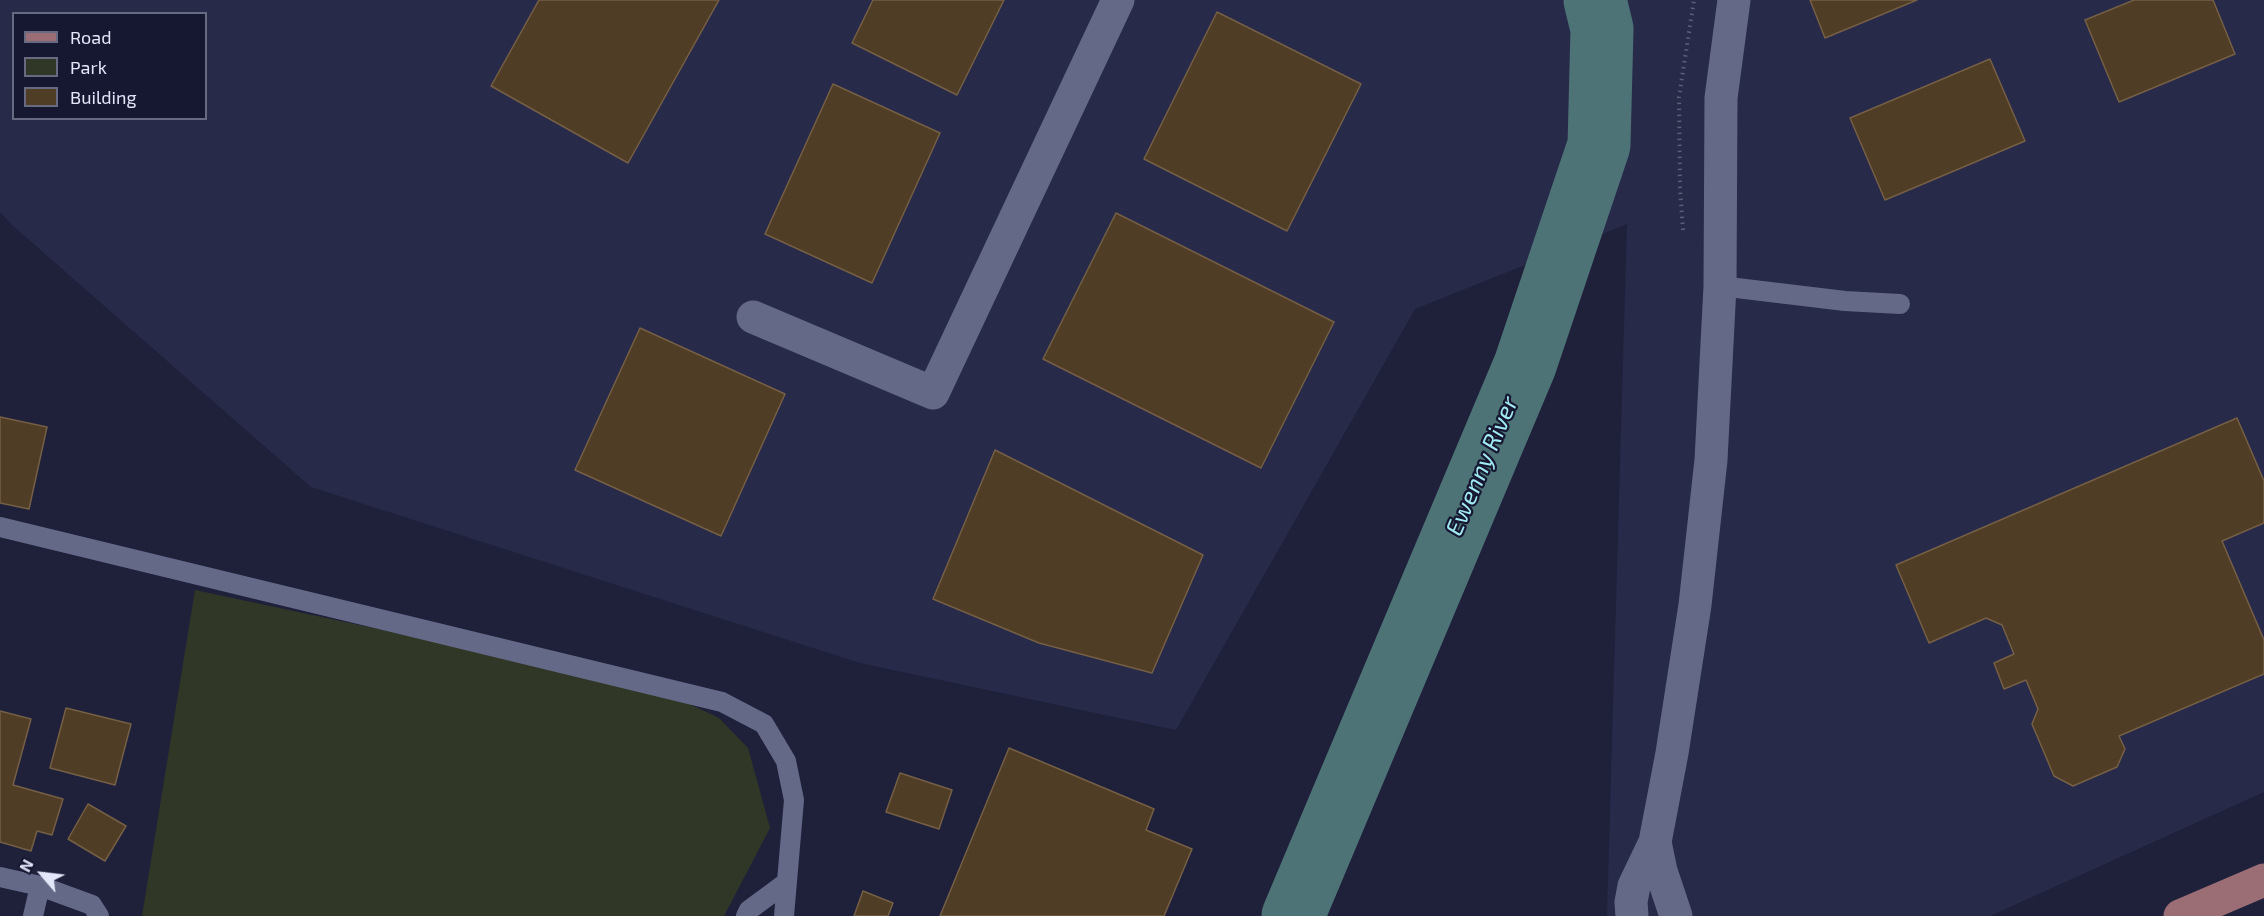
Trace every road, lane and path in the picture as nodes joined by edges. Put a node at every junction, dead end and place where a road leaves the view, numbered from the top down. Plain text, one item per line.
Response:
1 (1118, 0) edge
2 (1694, 0) edge
3 (1734, 0) edge
4 (1684, 236) dead end
5 (1720, 286) junction
6 (1900, 304) dead end
7 (753, 317) dead end
8 (0, 527) edge
9 (1655, 842) junction
10 (0, 877) edge
11 (2264, 880) edge
12 (787, 882) junction
13 (40, 886) junction
14 (33, 916) edge
15 (99, 916) edge
16 (746, 916) edge
17 (784, 916) edge
18 (1632, 916) edge
19 (1676, 916) edge
20 (2180, 916) edge

1 - 7 street
2 - 4 path
3 - 5 street
5 - 6 lane
5 - 9 street
8 - 12 lane
9 - 18 street
9 - 19 street
10 - 13 lane
11 - 20 main road
12 - 16 lane
12 - 17 lane
13 - 14 lane
13 - 15 lane

